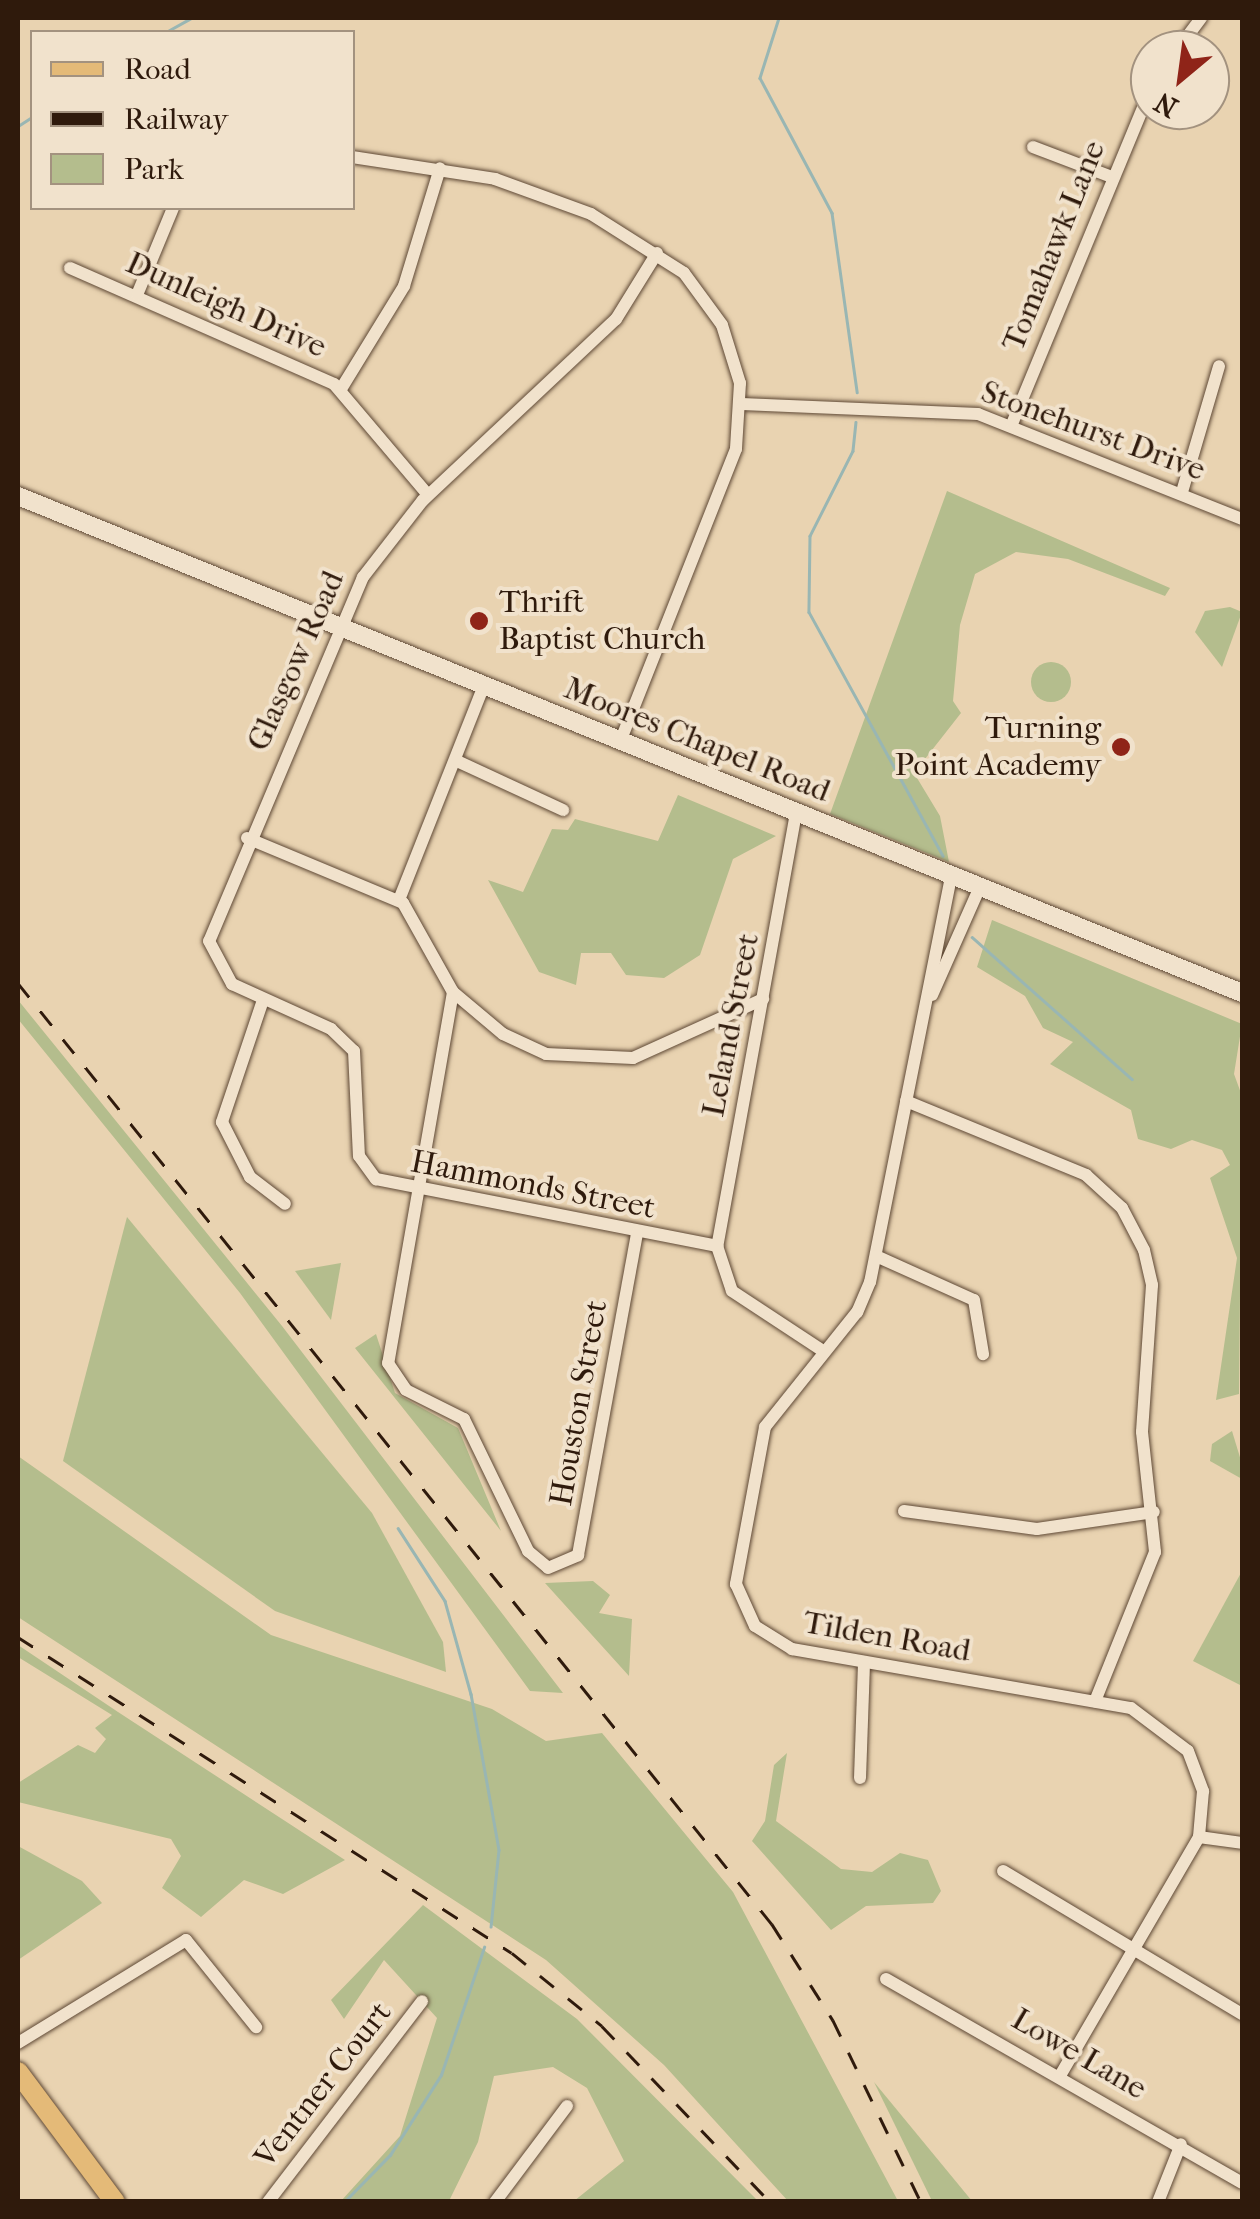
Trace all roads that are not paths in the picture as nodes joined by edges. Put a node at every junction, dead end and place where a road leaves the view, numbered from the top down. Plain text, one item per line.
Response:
1 (1133, 130) edge
2 (1034, 147) dead end
3 (355, 156) edge
4 (440, 168) junction
5 (1112, 176) junction
6 (171, 210) edge
7 (658, 253) junction
8 (70, 268) dead end
9 (137, 295) junction
10 (1219, 366) dead end
11 (341, 389) junction
12 (742, 404) junction
13 (1012, 424) junction
14 (1182, 492) junction
15 (428, 495) junction
16 (18, 496) edge
17 (1242, 519) edge
18 (338, 625) junction
19 (484, 685) junction
20 (620, 742) junction
21 (457, 760) junction
22 (563, 810) dead end
23 (796, 813) junction
24 (247, 838) junction
25 (951, 877) junction
26 (979, 889) junction
27 (399, 900) junction
28 (212, 953) joint
29 (453, 992) junction
30 (1242, 993) edge
31 (763, 999) junction
32 (264, 1000) junction
33 (929, 1002) junction
34 (906, 1101) junction
35 (415, 1191) junction
36 (285, 1204) dead end
37 (638, 1234) junction
38 (717, 1246) junction
39 (876, 1256) junction
40 (822, 1350) junction
41 (983, 1354) dead end
42 (904, 1511) dead end
43 (1154, 1512) junction
44 (864, 1662) junction
45 (1094, 1701) junction
46 (860, 1778) dead end
47 (1199, 1836) junction
48 (1242, 1844) edge
49 (1003, 1871) dead end
50 (1134, 1950) junction
51 (886, 1980) dead end
52 (422, 2001) dead end
53 (1242, 2014) edge
54 (256, 2027) dead end
55 (18, 2043) edge
56 (18, 2072) edge
57 (1061, 2074) junction
58 (567, 2106) dead end
59 (1181, 2144) junction
60 (1242, 2183) edge
61 (115, 2202) edge
62 (268, 2202) edge
63 (495, 2202) edge
64 (1158, 2202) edge

1 - 5 street, Tomahawk Lane
2 - 5 street
3 - 4 street
4 - 7 street
4 - 11 street
5 - 13 street, Tomahawk Lane
6 - 9 street
7 - 12 street
7 - 15 street, Glasgow Road
8 - 9 street, Dunleigh Drive
9 - 11 street, Dunleigh Drive
10 - 14 street
11 - 15 street, Dunleigh Drive
12 - 13 street, Stonehurst Drive
12 - 20 street
13 - 14 street, Stonehurst Drive
14 - 17 street, Stonehurst Drive
15 - 18 street, Glasgow Road
16 - 18 main road, Moores Chapel Road
18 - 19 main road, Moores Chapel Road
18 - 24 street, Glasgow Road
19 - 20 main road, Moores Chapel Road
19 - 21 street
20 - 23 main road, Moores Chapel Road
21 - 22 street
21 - 27 street
23 - 25 main road, Moores Chapel Road
23 - 31 street, Leland Street
24 - 27 street
24 - 28 street, Glasgow Road
25 - 26 main road, Moores Chapel Road
25 - 33 street, Tilden Road
26 - 30 main road, Moores Chapel Road
26 - 33 street, Tilden Road
27 - 29 street
28 - 32 street, Hammonds Street
29 - 31 street
29 - 35 street
31 - 38 street, Leland Street
32 - 35 street, Hammonds Street
32 - 36 street
33 - 34 street, Tilden Road
34 - 39 street, Tilden Road
34 - 43 street
35 - 37 street, Hammonds Street
35 - 37 street, Houston Street
37 - 38 street, Hammonds Street
38 - 40 street
39 - 40 street, Tilden Road
39 - 41 street
40 - 44 street, Tilden Road
42 - 43 street
43 - 45 street
44 - 45 street, Tilden Road
44 - 46 street
45 - 47 street, Tilden Road
47 - 48 street
47 - 50 street, Tilden Road
49 - 50 street
50 - 53 street
50 - 57 street, Tilden Road
51 - 57 street, Lowe Lane
52 - 62 street, Ventner Court
54 - 55 street
56 - 61 main road
57 - 59 street, Lowe Lane
58 - 63 street
59 - 60 street, Lowe Lane
59 - 64 street

